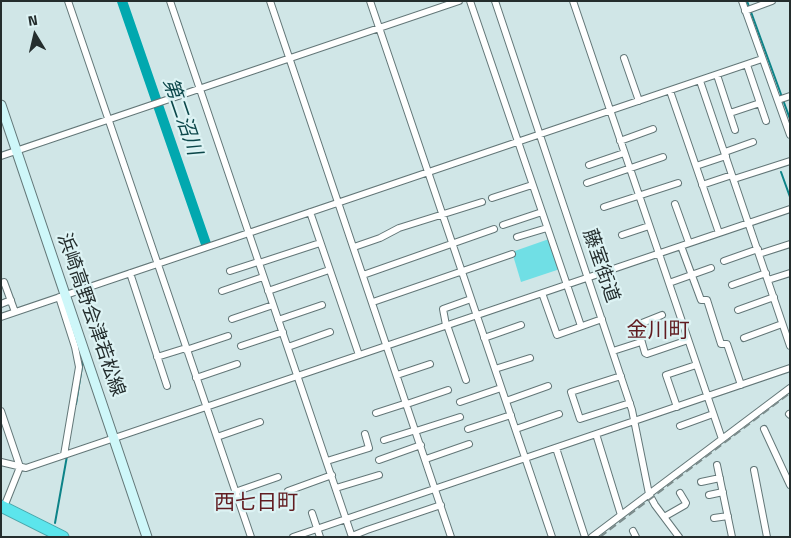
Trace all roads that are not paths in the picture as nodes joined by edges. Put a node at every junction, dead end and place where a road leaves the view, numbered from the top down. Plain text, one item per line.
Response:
1 (68, 1) edge
2 (170, 1) edge
3 (270, 1) edge
4 (370, 1) edge
5 (459, 1) edge
6 (470, 1) edge
7 (495, 1) edge
8 (573, 1) edge
9 (742, 1) edge
10 (772, 1) edge
11 (749, 9) junction
12 (379, 28) junction
13 (290, 58) junction
14 (624, 58) dead end
15 (762, 59) junction
16 (747, 65) junction
17 (717, 75) junction
18 (700, 81) junction
19 (201, 88) junction
20 (670, 90) junction
21 (783, 98) edge
22 (639, 101) junction
23 (760, 103) junction
24 (1, 105) edge
25 (610, 111) junction
26 (730, 113) junction
27 (108, 120) junction
28 (766, 121) dead end
29 (653, 130) dead end
30 (736, 130) dead end
31 (540, 135) junction
32 (790, 135) edge
33 (620, 141) junction
34 (518, 142) junction
35 (753, 142) dead end
36 (14, 152) junction
37 (624, 153) junction
38 (725, 154) junction
39 (1, 156) edge
40 (663, 157) dead end
41 (790, 161) edge
42 (589, 165) dead end
43 (696, 166) junction
44 (630, 168) junction
45 (428, 172) junction
46 (733, 177) junction
47 (678, 182) dead end
48 (586, 183) dead end
49 (532, 184) junction
50 (702, 185) junction
51 (639, 196) junction
52 (492, 198) dead end
53 (339, 202) junction
54 (482, 202) dead end
55 (675, 204) dead end
56 (604, 207) dead end
57 (790, 209) edge
58 (310, 212) junction
59 (542, 212) junction
60 (443, 214) junction
61 (749, 223) junction
62 (503, 225) dead end
63 (649, 226) junction
64 (547, 228) junction
65 (494, 229) dead end
66 (249, 233) junction
67 (718, 233) junction
68 (622, 235) dead end
69 (517, 237) dead end
70 (320, 243) junction
71 (689, 243) junction
72 (453, 244) junction
73 (790, 244) edge
74 (681, 246) junction
75 (354, 247) junction
76 (759, 252) junction
77 (512, 254) dead end
78 (658, 254) junction
79 (724, 261) dead end
80 (259, 263) junction
81 (159, 264) junction
82 (711, 268) dead end
83 (329, 270) junction
84 (230, 271) dead end
85 (462, 272) junction
86 (130, 273) junction
87 (790, 273) edge
88 (363, 275) junction
89 (691, 275) junction
90 (588, 277) junction
91 (767, 277) junction
92 (264, 278) junction
93 (1, 283) edge
94 (668, 283) junction
95 (566, 284) junction
96 (732, 285) dead end
97 (222, 291) dead end
98 (268, 291) junction
99 (542, 293) junction
100 (62, 296) junction
101 (774, 297) junction
102 (471, 299) junction
103 (11, 300) junction
104 (373, 302) junction
105 (1, 304) edge
106 (322, 304) dead end
107 (274, 305) junction
108 (738, 310) dead end
109 (15, 312) junction
110 (477, 315) junction
111 (662, 315) dead end
112 (1, 317) edge
113 (232, 319) dead end
114 (602, 319) junction
115 (278, 320) junction
116 (782, 324) junction
117 (447, 325) junction
118 (521, 325) dead end
119 (581, 326) junction
120 (283, 332) junction
121 (330, 332) dead end
122 (228, 336) dead end
123 (484, 338) junction
124 (744, 338) dead end
125 (688, 340) junction
126 (641, 342) junction
127 (387, 345) junction
128 (241, 346) dead end
129 (790, 346) edge
130 (288, 347) junction
131 (186, 349) junction
132 (613, 351) junction
133 (358, 355) junction
134 (157, 357) junction
135 (530, 358) dead end
136 (237, 364) dead end
137 (430, 364) dead end
138 (696, 365) junction
139 (790, 368) edge
140 (495, 369) junction
141 (398, 375) junction
142 (298, 376) junction
143 (621, 376) junction
144 (196, 378) junction
145 (466, 380) dead end
146 (741, 385) junction
147 (167, 386) dead end
148 (548, 386) dead end
149 (502, 388) junction
150 (790, 388) edge
151 (448, 390) dead end
152 (707, 397) junction
153 (506, 401) junction
154 (460, 402) dead end
155 (630, 403) junction
156 (407, 404) junction
157 (677, 406) junction
158 (206, 407) junction
159 (1, 411) edge
160 (376, 413) dead end
161 (559, 414) dead end
162 (713, 414) junction
163 (511, 415) junction
164 (460, 417) dead end
165 (635, 421) junction
166 (260, 422) dead end
167 (680, 426) dead end
168 (468, 429) dead end
169 (516, 429) junction
170 (764, 429) dead end
171 (416, 430) junction
172 (365, 434) dead end
173 (596, 434) junction
174 (217, 437) junction
175 (114, 438) junction
176 (722, 439) junction
177 (384, 440) dead end
178 (469, 444) dead end
179 (421, 446) junction
180 (556, 448) junction
181 (68, 454) junction
182 (526, 458) junction
183 (426, 459) junction
184 (379, 460) dead end
185 (327, 461) junction
186 (1, 462) edge
187 (717, 465) dead end
188 (20, 467) junction
189 (754, 470) dead end
190 (332, 475) junction
191 (379, 475) dead end
192 (278, 477) dead end
193 (720, 478) junction
194 (701, 482) dead end
195 (790, 485) edge
196 (336, 488) junction
197 (435, 489) junction
198 (288, 491) dead end
199 (235, 492) junction
200 (723, 492) junction
201 (680, 493) dead end
202 (649, 494) junction
203 (709, 494) dead end
204 (3, 506) edge
205 (440, 506) junction
206 (312, 513) dead end
207 (621, 515) junction
208 (728, 516) junction
209 (664, 517) junction
210 (714, 518) dead end
211 (346, 519) junction
212 (317, 529) junction
213 (56, 535) edge
214 (352, 536) edge
215 (449, 536) edge
216 (147, 537) edge
217 (250, 537) edge
218 (292, 537) edge
219 (320, 537) edge
220 (552, 537) edge
221 (586, 537) edge
222 (592, 537) edge
223 (678, 537) edge
224 (732, 537) edge
225 (767, 537) edge

1 - 27 street
2 - 19 street
3 - 13 street
4 - 12 street
5 - 12 street
6 - 34 street
7 - 31 street, 藤室街道
8 - 25 street
9 - 11 street
10 - 11 street
11 - 15 street
12 - 13 street
12 - 45 street
13 - 19 street
13 - 53 street
14 - 22 street
15 - 16 street
15 - 21 street
16 - 17 street
16 - 23 street
17 - 18 street
17 - 26 street
18 - 20 street
18 - 38 street
19 - 27 street
19 - 66 street
20 - 22 street
20 - 43 street
21 - 32 street
22 - 25 street
23 - 26 street
23 - 28 street
24 - 36 main road, 浜崎高野会津若松線
25 - 31 street
25 - 33 street
26 - 30 street
27 - 36 street
27 - 81 street
29 - 33 street
31 - 34 street
31 - 90 street, 藤室街道
33 - 37 street
34 - 45 street
34 - 49 street
35 - 38 street
36 - 39 street
36 - 100 main road, 浜崎高野会津若松線
37 - 42 street
37 - 44 street
38 - 43 street
38 - 46 street
40 - 44 street
41 - 46 street
43 - 50 street
44 - 48 street
44 - 51 street
45 - 53 street
45 - 60 street
46 - 50 street
46 - 61 street
47 - 51 street
49 - 52 street
49 - 59 street
50 - 67 street
51 - 56 street
51 - 63 street
53 - 58 street
53 - 75 street
54 - 60 street
55 - 71 street
57 - 61 street
58 - 66 street
58 - 70 street
59 - 62 street
59 - 64 street
60 - 72 street
60 - 75 street
61 - 67 street
61 - 76 street
63 - 68 street
63 - 78 street
64 - 69 street
64 - 95 street
65 - 72 street
66 - 80 street
66 - 81 street
67 - 71 street
70 - 80 street
70 - 83 street
71 - 74 street
72 - 85 street
72 - 88 street
73 - 76 street
74 - 78 street
74 - 89 street
75 - 88 street
76 - 79 street
76 - 91 street
77 - 85 street
78 - 90 street
78 - 94 street
80 - 84 street
80 - 92 street
81 - 86 street
81 - 131 street
82 - 89 street
83 - 98 street
83 - 133 street
85 - 102 street
85 - 104 street
86 - 100 street
86 - 134 street
87 - 91 street
88 - 104 street
89 - 94 street
89 - 146 street
90 - 95 street
90 - 114 street, 藤室街道
91 - 96 street
91 - 101 street
92 - 97 street
92 - 98 street
93 - 103 street
94 - 125 street
95 - 99 street
95 - 119 street
98 - 107 street
99 - 110 street
99 - 119 street
100 - 109 street
100 - 175 main road, 浜崎高野会津若松線
100 - 181 street
101 - 108 street
101 - 116 street
102 - 110 street
102 - 117 street
103 - 105 street
103 - 109 street
104 - 127 street
106 - 115 street
107 - 113 street
107 - 115 street
109 - 112 street
110 - 117 street
110 - 123 street
111 - 126 street
114 - 119 street
114 - 132 street, 藤室街道
115 - 120 street
116 - 124 street
116 - 129 street
117 - 127 street
117 - 145 street
118 - 123 street
120 - 128 street
120 - 130 street
121 - 130 street
122 - 131 street
123 - 140 street
125 - 126 street
125 - 138 street
126 - 132 street
127 - 133 street
127 - 141 street
130 - 142 street
131 - 134 street
131 - 144 street
132 - 143 street, 藤室街道
133 - 142 street
134 - 147 street
135 - 140 street
136 - 144 street
137 - 141 street
138 - 152 street
138 - 157 street
139 - 146 street
140 - 149 street
141 - 156 street
142 - 158 street
142 - 185 street
143 - 155 street, 藤室街道
143 - 155 street
144 - 158 street
146 - 152 street
148 - 153 street
149 - 153 street
149 - 154 street
150 - 176 street
151 - 156 street
152 - 157 street
152 - 162 street
153 - 163 street
155 - 165 street, 藤室街道
156 - 160 street
156 - 171 street
157 - 165 street
158 - 174 street
158 - 175 street
159 - 188 street
161 - 169 street
162 - 167 street
162 - 176 street
163 - 168 street
163 - 169 street
164 - 171 street
165 - 173 street
165 - 202 street, 藤室街道
166 - 174 street
169 - 182 street
170 - 195 street
171 - 177 street
171 - 179 street
172 - 185 street
173 - 180 street
173 - 207 street
174 - 199 street
175 - 181 street
175 - 216 main road, 浜崎高野会津若松線
176 - 202 street
178 - 183 street
179 - 183 street
179 - 184 street
180 - 182 street
180 - 221 street
181 - 188 street
182 - 197 street
182 - 220 street
183 - 197 street
185 - 190 street
186 - 188 street
187 - 193 street
188 - 204 street
189 - 225 street
190 - 196 street
190 - 198 street
191 - 196 street
192 - 199 street
193 - 194 street
193 - 200 street
196 - 211 street
197 - 205 street
197 - 211 street
199 - 217 street
200 - 203 street
200 - 208 street
201 - 209 street
202 - 207 street
202 - 209 street, 藤室街道
204 - 213 highway
205 - 214 street
205 - 215 street
206 - 212 street
207 - 222 street
208 - 210 street
208 - 224 street
209 - 223 street, 藤室街道
211 - 212 street
211 - 214 street
212 - 218 street
212 - 219 street

